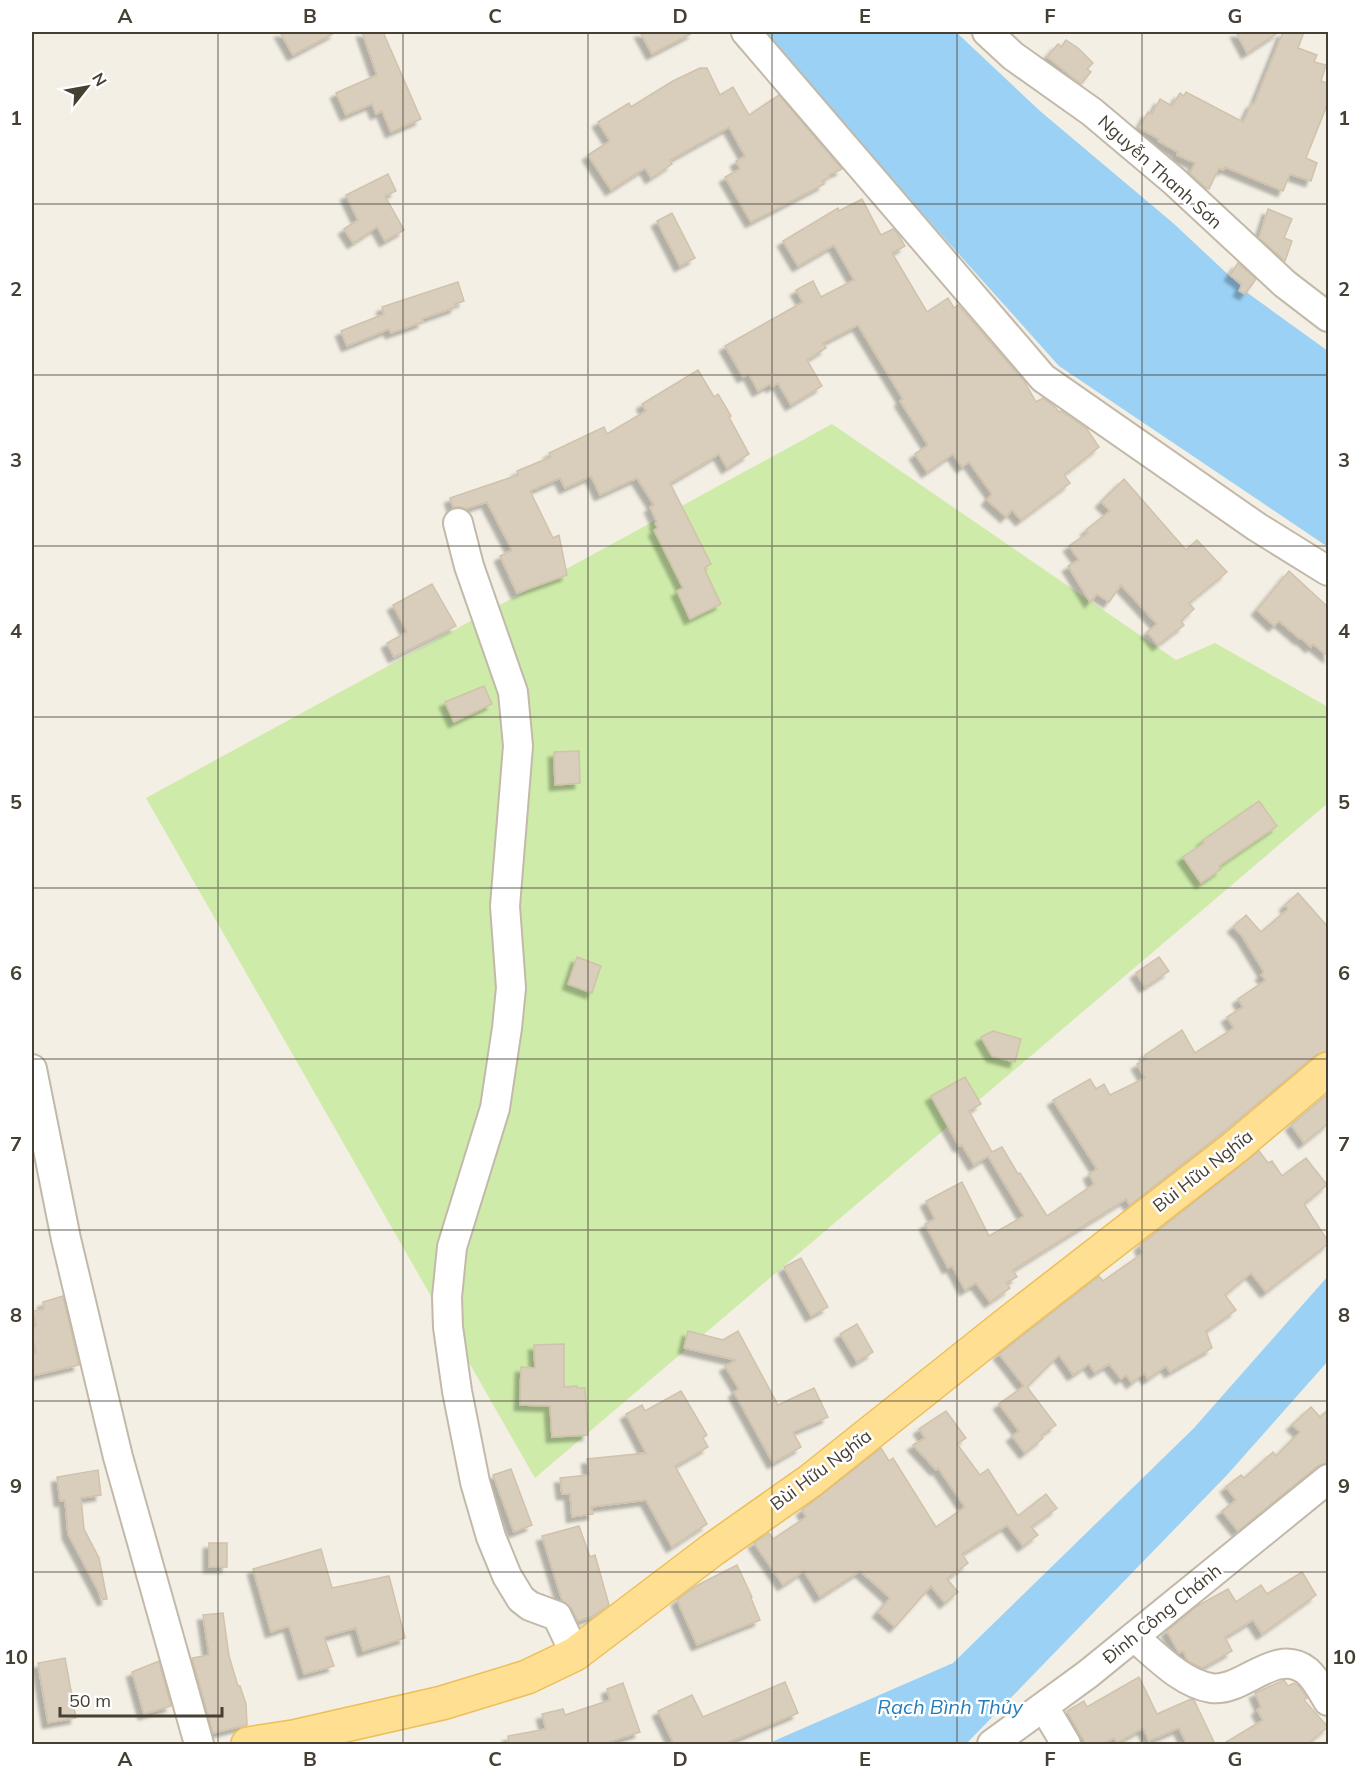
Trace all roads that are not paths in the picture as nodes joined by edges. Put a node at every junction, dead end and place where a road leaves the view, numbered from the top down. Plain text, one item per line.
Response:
1 (746, 32) edge
2 (987, 32) edge
3 (1329, 317) edge
4 (458, 523) dead end
5 (1329, 571) edge
6 (32, 1069) edge
7 (1329, 1069) edge
8 (1329, 1479) edge
9 (1134, 1637) junction
10 (574, 1654) junction
11 (1329, 1701) edge
12 (1044, 1707) junction
13 (199, 1744) edge
14 (248, 1744) edge
15 (992, 1744) edge
16 (1066, 1744) edge

1 - 5 street
2 - 3 street, Nguyễn Thanh Sơn
4 - 10 street
6 - 13 street
7 - 10 main road, Bùi Hữu Nghĩa
8 - 9 street, Đinh Công Chánh
9 - 11 street
9 - 12 street, Đinh Công Chánh
10 - 14 main road, Bùi Hữu Nghĩa
12 - 15 street, Đinh Công Chánh
12 - 16 street

